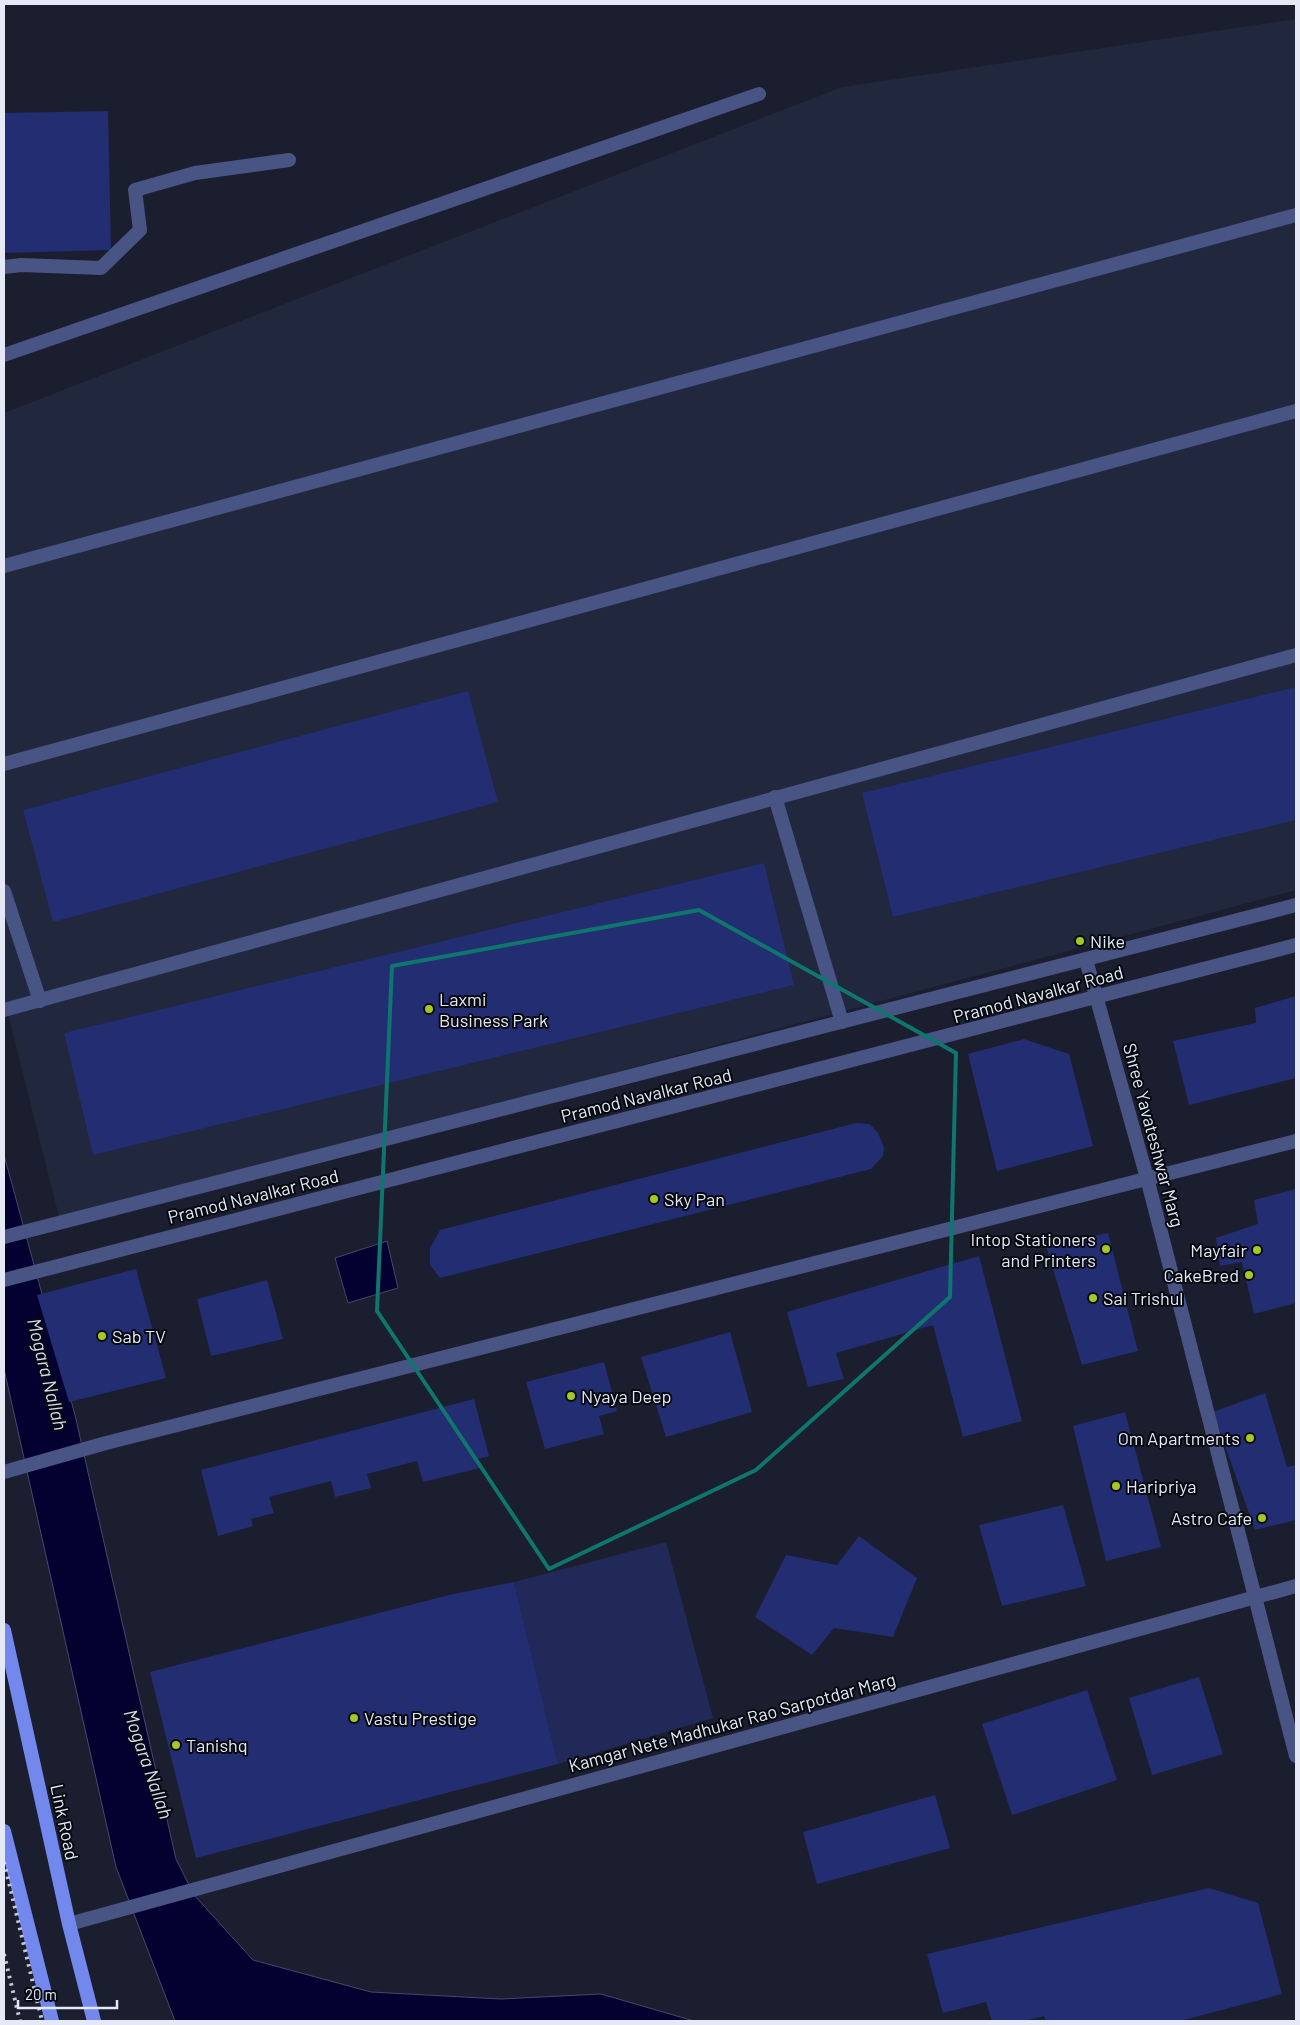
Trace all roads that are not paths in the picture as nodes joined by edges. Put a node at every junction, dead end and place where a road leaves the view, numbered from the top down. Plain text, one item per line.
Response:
1 (759, 94) dead end
2 (290, 160) dead end
3 (1296, 215) edge
4 (4, 267) edge
5 (4, 355) edge
6 (1296, 411) edge
7 (4, 566) edge
8 (1296, 655) edge
9 (4, 764) edge
10 (775, 798) junction
11 (4, 891) edge
12 (1296, 905) edge
13 (1296, 945) edge
14 (1086, 960) junction
15 (1097, 998) junction
16 (40, 1001) junction
17 (4, 1010) edge
18 (842, 1022) junction
19 (1296, 1140) edge
20 (1147, 1178) junction
21 (4, 1237) edge
22 (4, 1280) edge
23 (4, 1472) edge
24 (1296, 1586) edge
25 (1254, 1597) junction
26 (4, 1630) edge
27 (1296, 1756) edge
28 (4, 1831) edge
29 (69, 1924) junction
30 (52, 2021) edge
31 (94, 2021) edge

1 - 5 street
2 - 4 street
3 - 7 street
6 - 9 street
8 - 10 street
10 - 16 street
10 - 18 street
11 - 16 street
12 - 14 street, Pramod Navalkar Road
13 - 15 street, Pramod Navalkar Road
14 - 15 street, Shree Yavateshwar Marg
14 - 18 street, Pramod Navalkar Road
15 - 20 street, Shree Yavateshwar Marg
15 - 22 street, Pramod Navalkar Road
16 - 17 street
18 - 21 street, Pramod Navalkar Road
19 - 20 street
20 - 23 street
20 - 25 street, Shree Yavateshwar Marg
24 - 25 street, Kamgar Nete Madhukar Rao Sarpotdar Marg
25 - 27 street, Shree Yavateshwar Marg
25 - 29 street, Kamgar Nete Madhukar Rao Sarpotdar Marg
26 - 29 main road, Link Road
28 - 30 main road
29 - 31 main road, Link Road

